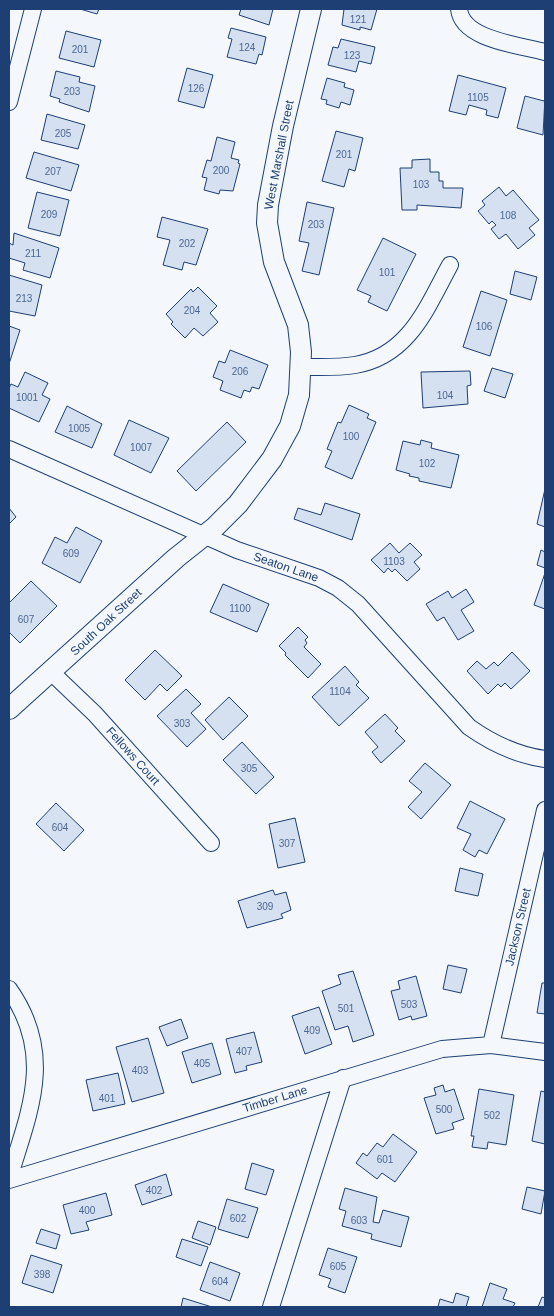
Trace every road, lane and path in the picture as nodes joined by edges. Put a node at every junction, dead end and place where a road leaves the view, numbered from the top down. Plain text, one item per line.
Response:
1 (33, 9) edge
2 (311, 9) edge
3 (459, 9) edge
4 (545, 52) edge
5 (9, 102) edge
6 (450, 265) dead end
7 (302, 367) junction
8 (9, 449) edge
9 (204, 536) junction
10 (51, 672) junction
11 (9, 709) edge
12 (545, 759) edge
13 (545, 810) edge
14 (211, 843) dead end
15 (9, 989) edge
16 (491, 1045) junction
17 (545, 1052) edge
18 (342, 1078) junction
19 (9, 1179) edge
20 (275, 1306) edge

1 - 5 street
2 - 7 street, West Marshall Street
3 - 4 street
6 - 7 street
7 - 9 street, West Marshall Street
8 - 9 street, Seaton Lane
9 - 10 street, South Oak Street
9 - 12 street, Seaton Lane
10 - 11 street, South Oak Street
10 - 14 street, Fellows Court
13 - 16 street, Jackson Street
15 - 19 street
16 - 17 street, Timber Lane
16 - 18 street, Timber Lane
18 - 19 street, Timber Lane
18 - 20 street

